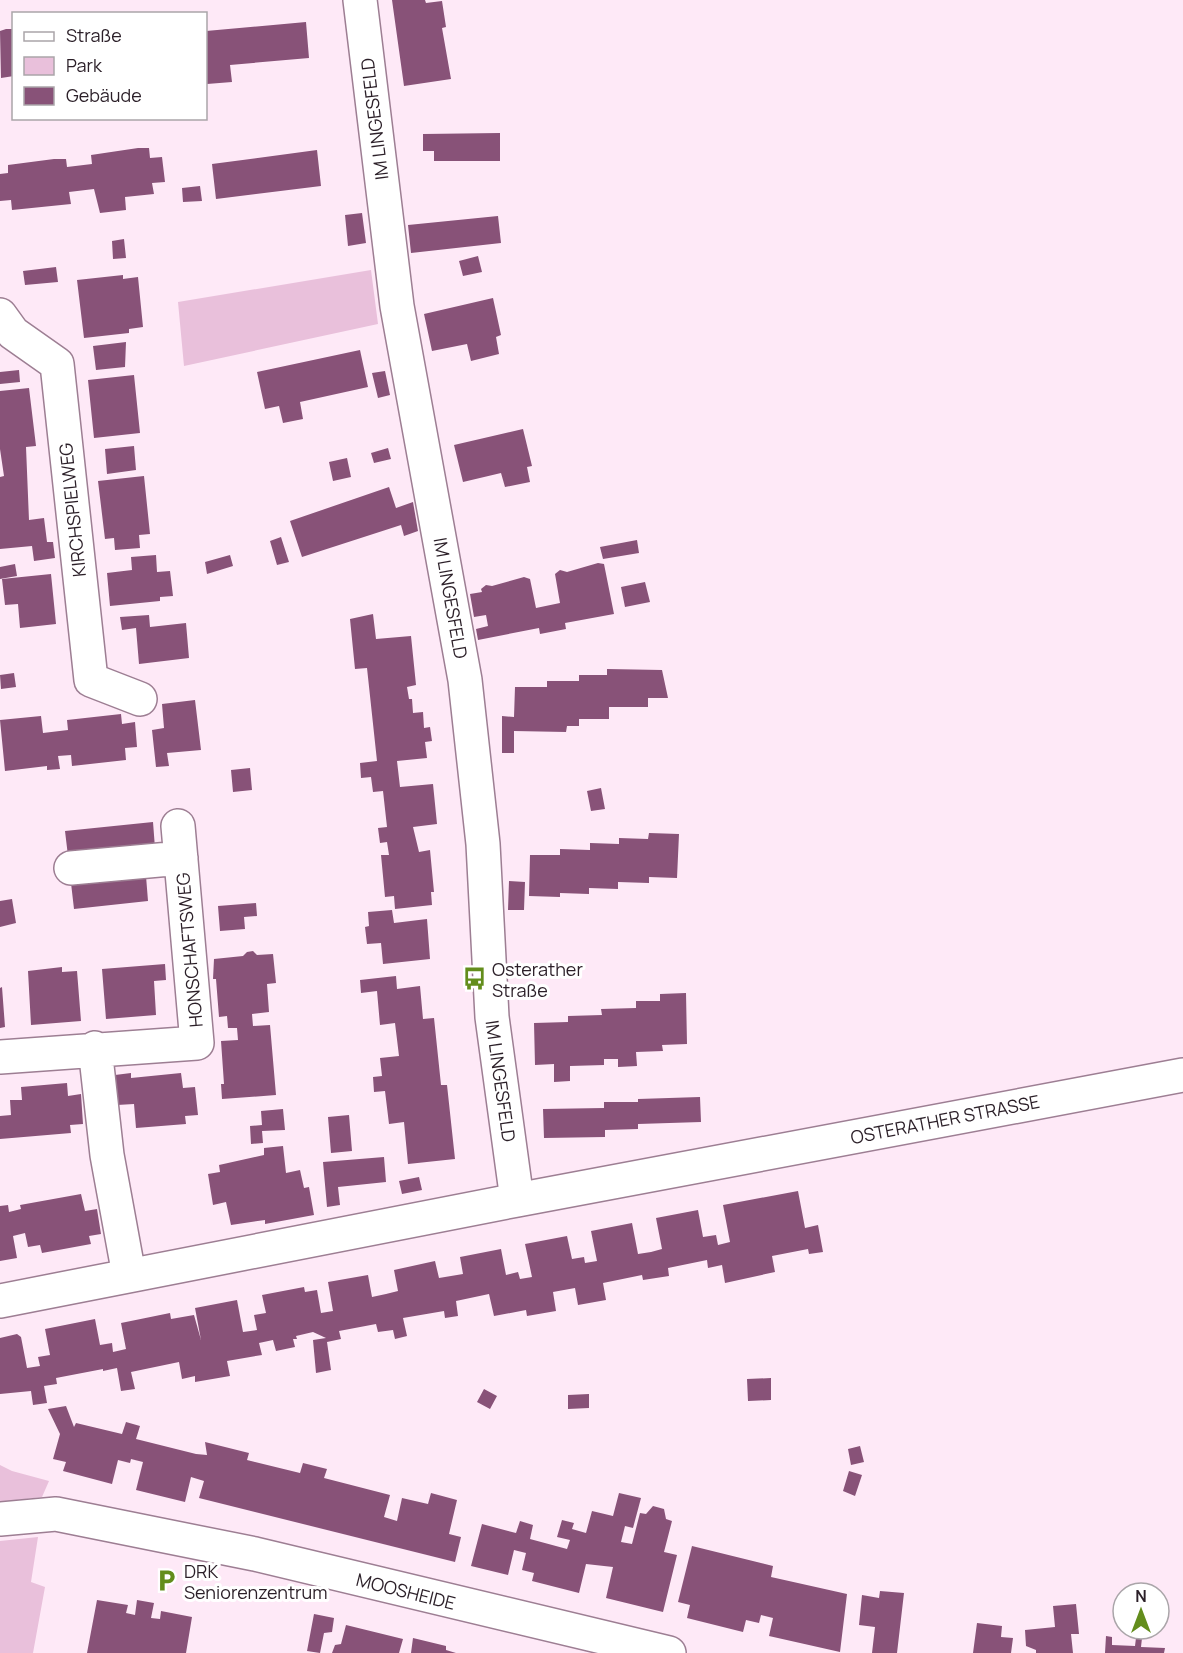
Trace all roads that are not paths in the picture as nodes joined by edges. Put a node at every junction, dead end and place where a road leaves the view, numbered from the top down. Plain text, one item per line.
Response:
1 (360, 0) edge
2 (0, 315) edge
3 (140, 699) dead end
4 (178, 826) dead end
5 (181, 858) junction
6 (71, 868) dead end
7 (95, 1048) junction
8 (0, 1056) edge
9 (1183, 1075) edge
10 (518, 1200) junction
11 (129, 1275) junction
12 (0, 1301) edge
13 (0, 1519) edge
14 (669, 1653) edge

1 - 10 street, IM LINGESFELD
2 - 3 street, KIRCHSPIELWEG
4 - 5 street, HONSCHAFTSWEG
5 - 6 street
5 - 7 street, HONSCHAFTSWEG
7 - 8 street, HONSCHAFTSWEG
7 - 11 street
9 - 10 street, OSTERATHER STRASSE
10 - 11 street, OSTERATHER STRASSE
11 - 12 street, OSTERATHER STRASSE
13 - 14 street, MOOSHEIDE

